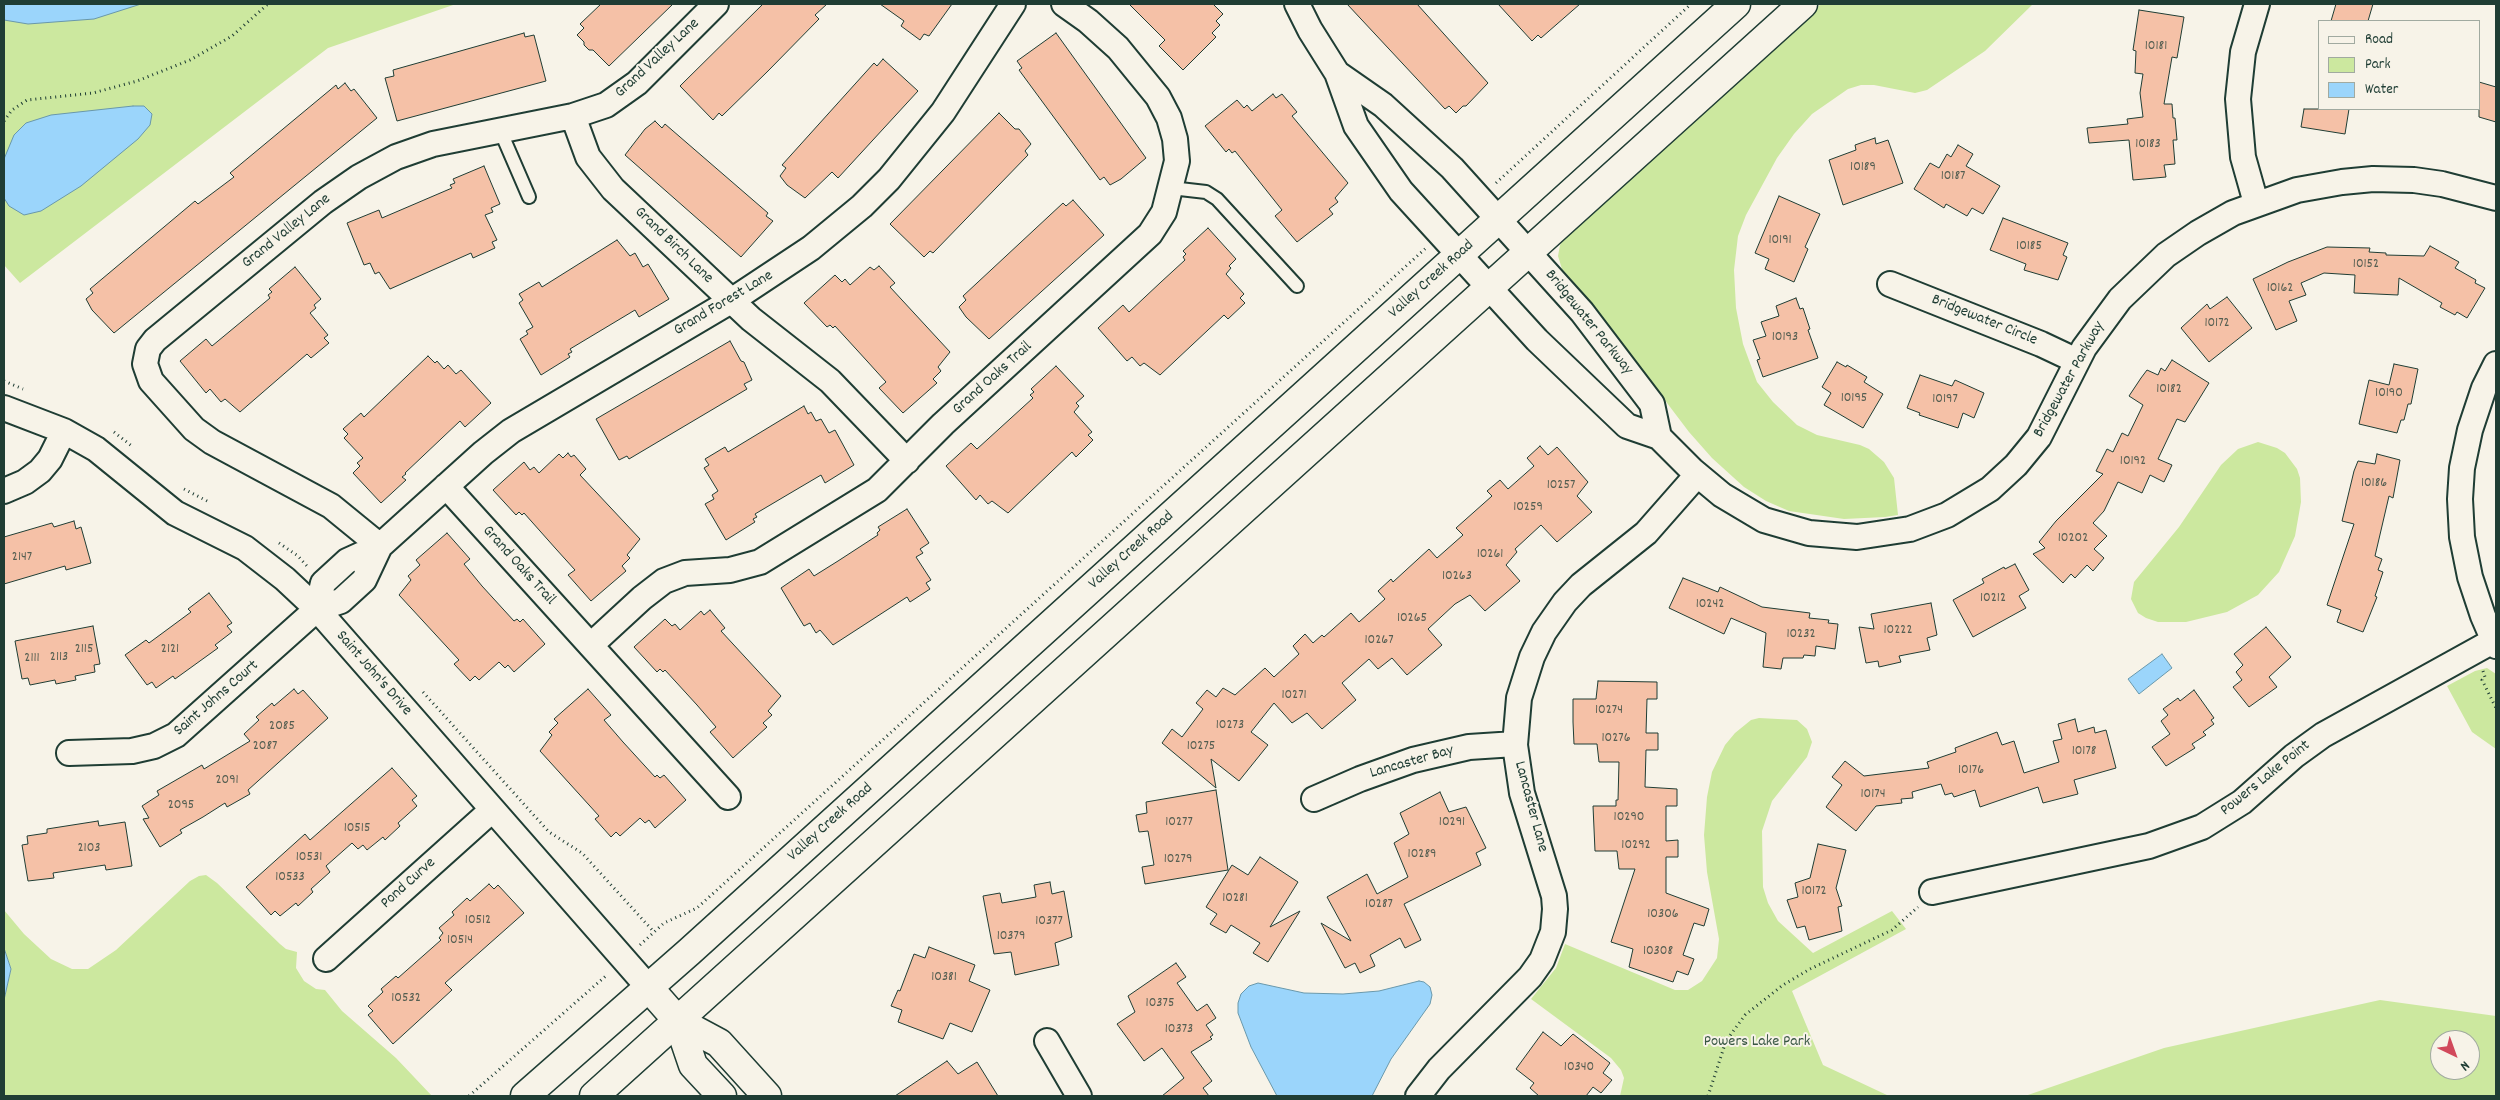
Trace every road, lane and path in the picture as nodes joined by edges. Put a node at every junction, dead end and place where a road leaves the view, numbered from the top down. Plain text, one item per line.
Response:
1 (268, 4) edge
2 (716, 4) edge
3 (1013, 4) edge
4 (1064, 4) edge
5 (1297, 4) edge
6 (1691, 4) edge
7 (1736, 4) edge
8 (1803, 4) edge
9 (2257, 4) edge
10 (1338, 73) junction
11 (573, 116) junction
12 (4, 121) edge
13 (500, 130) junction
14 (1493, 186) dead end
15 (1171, 188) junction
16 (529, 197) dead end
17 (2496, 198) edge
18 (2256, 203) junction
19 (1498, 220) junction
20 (1425, 249) dead end
21 (1528, 253) junction
22 (1459, 256) junction
23 (1890, 284) dead end
24 (1297, 286) dead end
25 (1489, 288) junction
26 (731, 301) junction
27 (2077, 361) junction
28 (2496, 364) edge
29 (4, 381) edge
30 (31, 392) dead end
31 (4, 408) edge
32 (111, 430) dead end
33 (64, 432) junction
34 (1659, 437) junction
35 (140, 453) dead end
36 (907, 461) junction
37 (1697, 475) junction
38 (446, 486) junction
39 (180, 487) dead end
40 (4, 491) edge
41 (213, 504) dead end
42 (276, 541) dead end
43 (380, 546) junction
44 (313, 572) dead end
45 (317, 609) junction
46 (2495, 644) edge
47 (591, 645) junction
48 (2483, 670) dead end
49 (417, 685) dead end
50 (2496, 708) edge
51 (1515, 744) junction
52 (69, 753) dead end
53 (728, 797) dead end
54 (1314, 799) dead end
55 (492, 810) junction
56 (1932, 892) joint
57 (326, 959) dead end
58 (648, 988) junction
59 (590, 990) dead end
60 (678, 1021) junction
61 (1047, 1041) dead end
62 (470, 1096) edge
63 (525, 1096) edge
64 (594, 1096) edge
65 (722, 1096) edge
66 (767, 1096) edge
67 (1079, 1096) edge
68 (1418, 1096) edge
69 (1708, 1096) edge

1 - 12 path
2 - 11 street, Grand Valley Lane
3 - 26 street, Grand Forest Lane
4 - 15 street, Grand Oaks Trail
5 - 10 street
6 - 14 path
7 - 19 main road, Valley Creek Road
8 - 21 main road
9 - 18 street
10 - 19 street, Bridgewater Parkway
10 - 22 street, Bridgewater Parkway
11 - 13 street, Grand Valley Lane
11 - 26 street, Grand Birch Lane
13 - 16 lane
13 - 43 street, Grand Valley Lane
15 - 24 lane
15 - 36 street, Grand Oaks Trail
17 - 18 street, Bridgewater Parkway
18 - 27 street, Bridgewater Parkway
19 - 21 street, Bridgewater Parkway
19 - 22 main road, Valley Creek Road
20 - 49 path
21 - 25 main road
21 - 34 street, Bridgewater Parkway
22 - 25 street, Bridgewater Parkway
22 - 58 main road, Valley Creek Road
23 - 27 street, Bridgewater Circle
25 - 34 street, Bridgewater Parkway
25 - 60 main road
26 - 36 street, Grand Birch Lane
26 - 38 street, Grand Forest Lane
27 - 37 street, Bridgewater Parkway
28 - 46 street
29 - 30 path
31 - 33 street, Saint John's Drive
32 - 35 path
33 - 40 street
33 - 45 street, Saint John's Drive
34 - 37 street, Bridgewater Parkway
36 - 47 street, Grand Oaks Trail
37 - 51 street, Lancaster Lane
38 - 43 street, Grand Forest Lane
38 - 47 street, Grand Oaks Trail
39 - 41 path
42 - 44 path
43 - 45 street, Grand Forest Lane
45 - 52 street, Saint Johns Court
45 - 55 street, Saint John's Drive
46 - 56 street, Powers Lake Point
47 - 53 street, Grand Oaks Trail
48 - 50 path
51 - 54 street, Lancaster Bay
51 - 68 street, Lancaster Lane
55 - 57 street, Pond Curve
55 - 58 street, Saint John's Drive
56 - 69 path
58 - 60 main road, Saint John's Drive
58 - 63 main road, Valley Creek Road
59 - 62 path
60 - 64 main road
60 - 65 main road, Saint John's Drive
60 - 66 main road, Saint John's Drive
61 - 67 street

